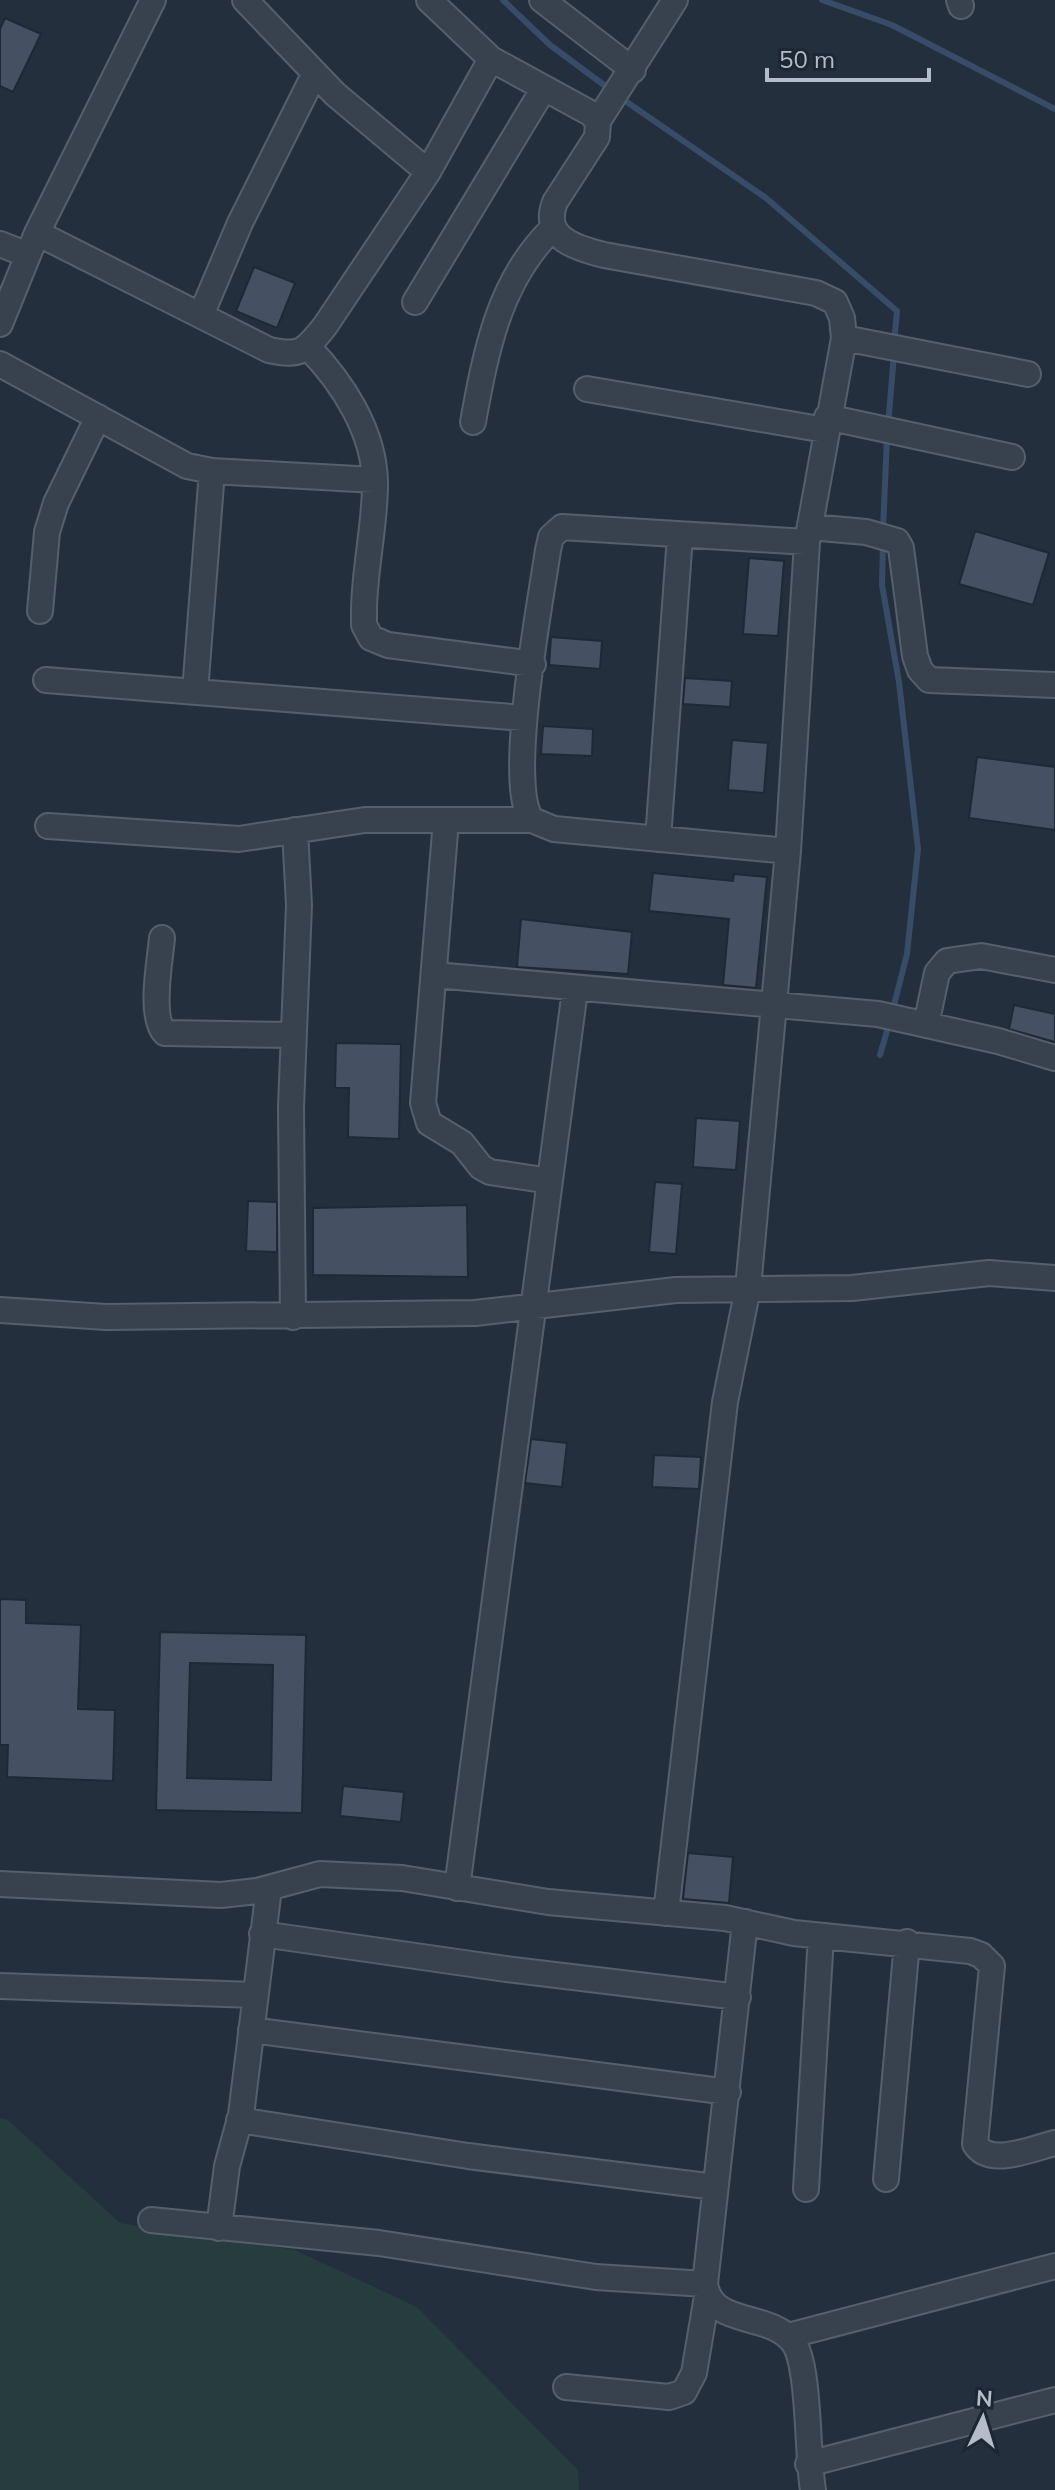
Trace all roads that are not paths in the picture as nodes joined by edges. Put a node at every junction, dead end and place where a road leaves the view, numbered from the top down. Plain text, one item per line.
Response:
1 (153, 0) edge
2 (245, 0) edge
3 (429, 0) edge
4 (542, 0) edge
5 (675, 0) edge
6 (491, 59) junction
7 (315, 73) junction
8 (630, 74) junction
9 (544, 88) junction
10 (604, 112) junction
11 (428, 172) junction
12 (553, 228) junction
13 (0, 244) edge
14 (32, 244) junction
15 (415, 302) dead end
16 (201, 315) junction
17 (0, 324) edge
18 (844, 338) junction
19 (308, 347) junction
20 (0, 364) edge
21 (1028, 374) dead end
22 (587, 389) dead end
23 (98, 417) junction
24 (473, 422) dead end
25 (826, 424) junction
26 (1012, 457) dead end
27 (212, 471) junction
28 (375, 480) junction
29 (809, 535) junction
30 (680, 536) junction
31 (40, 611) dead end
32 (533, 664) junction
33 (46, 680) dead end
34 (1055, 685) edge
35 (195, 692) junction
36 (524, 718) junction
37 (446, 820) junction
38 (532, 820) junction
39 (48, 826) dead end
40 (295, 830) junction
41 (658, 839) junction
42 (788, 851) junction
43 (162, 938) dead end
44 (1055, 970) edge
45 (435, 975) junction
46 (575, 990) junction
47 (774, 1004) junction
48 (916, 1022) junction
49 (292, 1035) junction
50 (1055, 1058) edge
51 (550, 1181) junction
52 (1055, 1278) edge
53 (748, 1288) junction
54 (533, 1309) junction
55 (0, 1310) edge
56 (293, 1317) junction
57 (0, 1884) edge
58 (269, 1888) junction
59 (457, 1888) junction
60 (666, 1913) junction
61 (745, 1922) junction
62 (262, 1934) junction
63 (821, 1936) junction
64 (907, 1942) junction
65 (0, 1986) edge
66 (253, 1995) junction
67 (738, 1997) junction
68 (251, 2030) junction
69 (728, 2092) junction
70 (239, 2120) junction
71 (1055, 2143) edge
72 (886, 2179) dead end
73 (715, 2187) junction
74 (806, 2189) dead end
75 (151, 2220) dead end
76 (219, 2228) junction
77 (1055, 2266) edge
78 (706, 2290) junction
79 (788, 2336) junction
80 (566, 2387) dead end
81 (1055, 2400) edge
82 (808, 2464) junction
83 (813, 2490) edge

1 - 14 street
2 - 7 street
3 - 6 street
4 - 8 street
5 - 8 street
6 - 9 street
6 - 11 street
7 - 11 street
7 - 16 street
8 - 10 street
9 - 10 street
9 - 15 street
10 - 12 street
11 - 19 street
12 - 18 street
12 - 24 street
13 - 14 street
14 - 16 street
14 - 17 street
16 - 19 street
18 - 21 street
18 - 25 street
19 - 28 street
20 - 23 street
22 - 25 street
23 - 27 street
23 - 31 street
25 - 26 street
25 - 29 street
27 - 28 street
27 - 35 street
28 - 32 street
29 - 30 street
29 - 34 street
29 - 42 street
30 - 32 street
30 - 41 street
32 - 36 street
33 - 35 street
35 - 36 street
36 - 38 street
37 - 38 street
37 - 40 street
37 - 45 street
38 - 41 street
39 - 40 street
40 - 49 street
41 - 42 street
42 - 47 street
43 - 49 street
44 - 48 street
45 - 46 street
45 - 51 street
46 - 47 street
46 - 51 street
47 - 48 street
47 - 53 street
48 - 50 street
49 - 56 street
51 - 54 street
52 - 53 street
53 - 54 street
53 - 60 street
54 - 56 street
54 - 59 street
55 - 56 street
57 - 58 street
58 - 59 street
58 - 62 street
59 - 60 street
60 - 61 street
61 - 63 street
61 - 67 street
62 - 66 street
62 - 67 street
63 - 64 street
63 - 74 street
64 - 71 street
64 - 72 street
65 - 66 street
66 - 68 street
67 - 69 street
68 - 69 street
68 - 70 street
69 - 73 street
70 - 73 street
70 - 76 street
73 - 78 street
75 - 76 street
76 - 78 street
77 - 79 street
78 - 79 street
78 - 80 street
79 - 82 street
81 - 82 street
82 - 83 street

